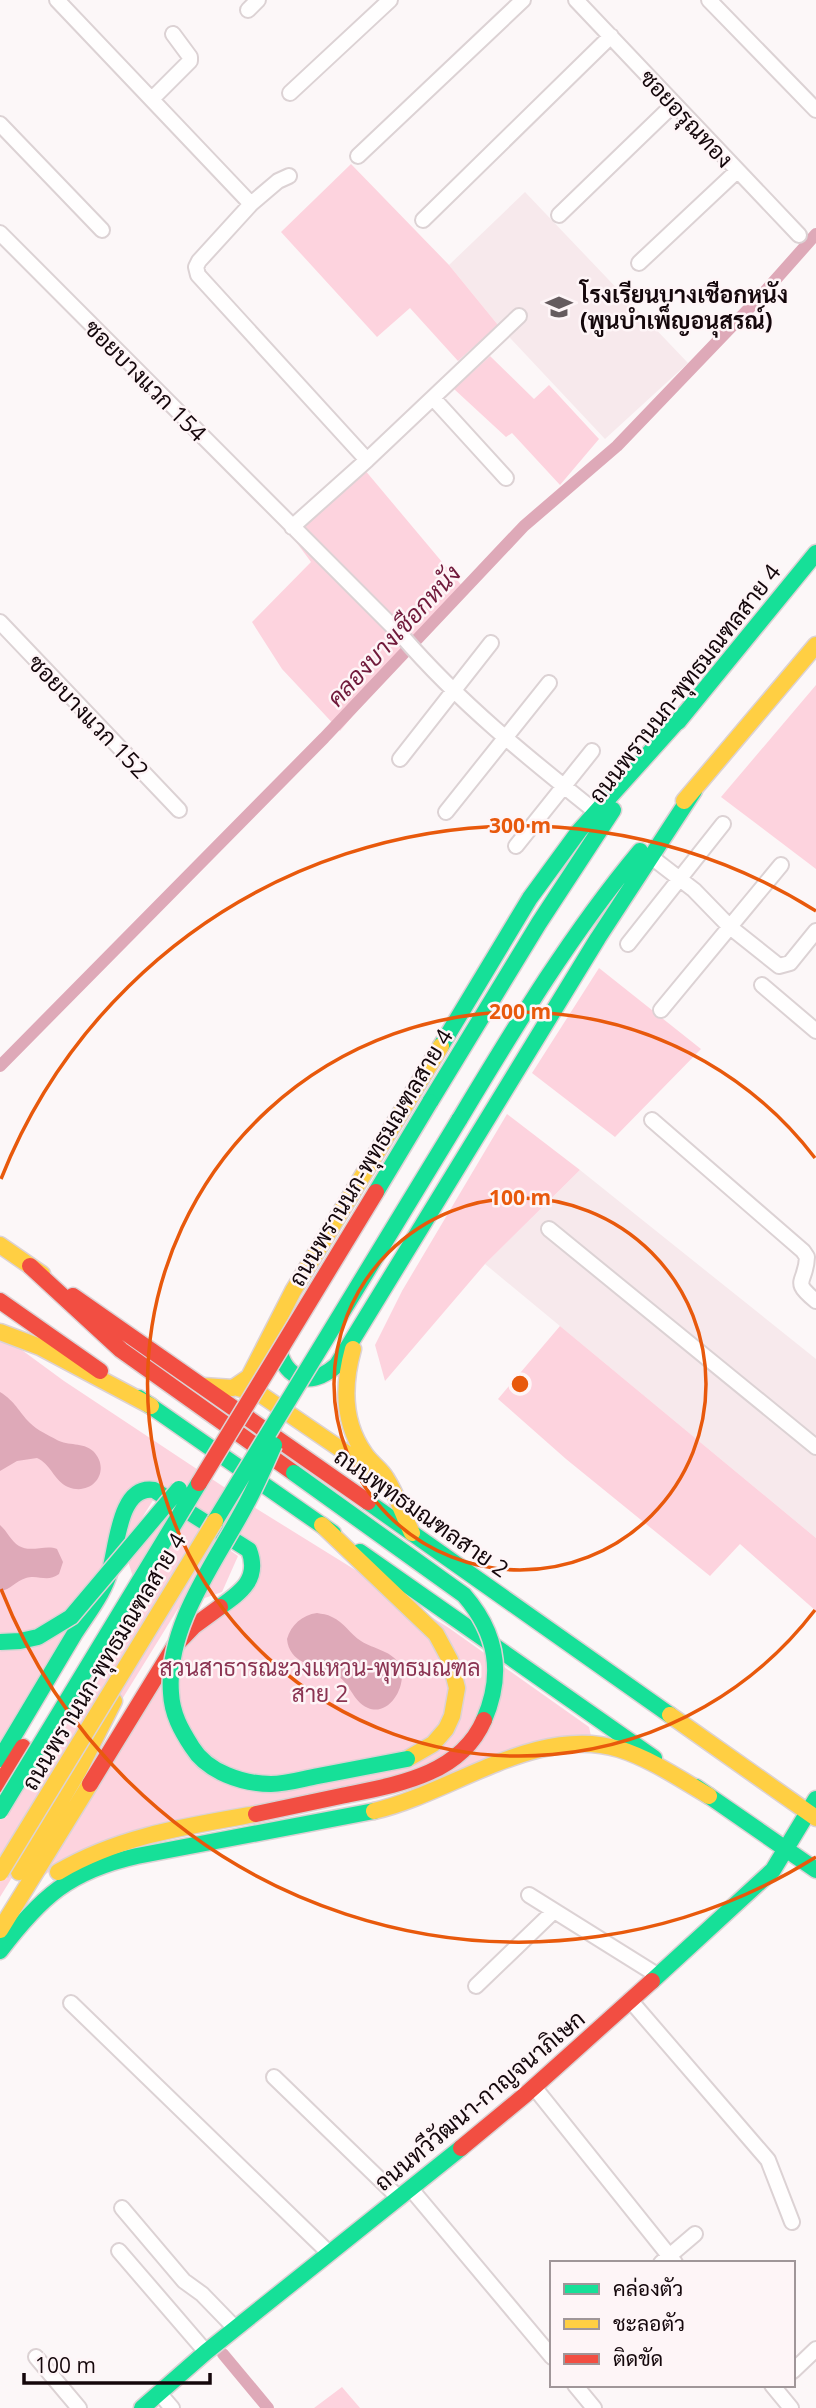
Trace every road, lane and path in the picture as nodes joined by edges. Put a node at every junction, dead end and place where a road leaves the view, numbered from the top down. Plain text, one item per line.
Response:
1 (57, 0) edge
2 (390, 0) edge
3 (523, 0) edge
4 (576, 0) edge
5 (709, 0) edge
6 (173, 34) dead end
7 (611, 36) junction
8 (290, 93) dead end
9 (152, 99) junction
10 (674, 104) junction
11 (816, 110) edge
12 (0, 124) edge
13 (358, 156) dead end
14 (737, 171) junction
15 (289, 176) dead end
16 (251, 204) junction
17 (559, 215) dead end
18 (423, 220) dead end
19 (103, 230) dead end
20 (0, 233) edge
21 (799, 235) dead end
22 (639, 263) dead end
23 (519, 316) dead end
24 (433, 398) junction
25 (367, 460) junction
26 (506, 478) dead end
27 (292, 527) junction
28 (816, 553) edge
29 (0, 622) edge
30 (491, 643) dead end
31 (816, 645) edge
32 (549, 683) dead end
33 (452, 691) junction
34 (686, 712) junction
35 (504, 738) junction
36 (592, 751) dead end
37 (400, 758) dead end
38 (565, 786) junction
39 (694, 791) junction
40 (179, 810) dead end
41 (446, 812) dead end
42 (596, 812) junction
43 (723, 824) dead end
44 (516, 846) dead end
45 (650, 856) junction
46 (781, 865) dead end
47 (680, 879) junction
48 (730, 927) junction
49 (816, 931) edge
50 (628, 944) dead end
51 (762, 985) dead end
52 (661, 1010) dead end
53 (816, 1031) edge
54 (652, 1120) dead end
55 (549, 1229) dead end
56 (0, 1245) edge
57 (30, 1266) junction
58 (0, 1301) edge
59 (816, 1301) edge
60 (282, 1311) junction
61 (370, 1312) junction
62 (0, 1332) edge
63 (203, 1386) junction
64 (236, 1388) junction
65 (292, 1394) junction
66 (151, 1406) junction
67 (244, 1409) junction
68 (816, 1447) edge
69 (388, 1480) junction
70 (180, 1489) junction
71 (322, 1525) junction
72 (412, 1533) junction
73 (152, 1624) junction
74 (0, 1642) edge
75 (0, 1759) edge
76 (0, 1784) edge
77 (709, 1796) junction
78 (813, 1810) edge
79 (0, 1811) edge
80 (787, 1849) junction
81 (816, 1870) edge
82 (0, 1873) edge
83 (529, 1895) dead end
84 (0, 1902) edge
85 (554, 1910) junction
86 (0, 1930) edge
87 (0, 1951) edge
88 (657, 1975) junction
89 (476, 1986) dead end
90 (630, 2000) junction
91 (71, 2003) dead end
92 (274, 2077) dead end
93 (534, 2087) junction
94 (405, 2193) junction
95 (122, 2208) dead end
96 (792, 2222) dead end
97 (695, 2234) dead end
98 (119, 2251) dead end
99 (329, 2253) junction
100 (668, 2260) edge
101 (235, 2328) junction
102 (816, 2349) edge
103 (206, 2352) junction
104 (550, 2355) edge
105 (36, 2357) dead end
106 (795, 2369) edge
107 (577, 2387) edge
108 (776, 2387) edge
109 (153, 2403) edge
110 (79, 2408) edge
111 (172, 2408) edge
112 (594, 2408) edge
113 (791, 2408) edge

1 - 9 street
2 - 8 street
3 - 13 street
4 - 7 street, ซอยอรุณทอง
5 - 11 street
6 - 9 street
7 - 10 street, ซอยอรุณทอง
7 - 18 street
9 - 16 street
10 - 14 street, ซอยอรุณทอง
10 - 17 street
12 - 19 street
14 - 21 street, ซอยอรุณทอง
14 - 22 street
15 - 16 street
16 - 25 street
20 - 27 street, ซอยบางแวก 154
23 - 24 street
24 - 25 street
24 - 26 street
25 - 27 street
27 - 33 street, ซอยบางแวก 154
28 - 34 main road, ถนนพรานนก-พุทธมณฑลสาย 4
29 - 40 street, ซอยบางแวก 152
30 - 33 street
31 - 39 main road, ถนนพรานนก-พุทธมณฑลสาย 4
32 - 35 street
33 - 35 street, ซอยบางแวก 154
33 - 37 street
34 - 42 main road
34 - 67 main road, ถนนพรานนก-พุทธมณฑลสาย 4, bridge
35 - 38 street, ซอยบางแวก 154
35 - 41 street
36 - 38 street
38 - 42 street, ซอยบางแวก 154
38 - 44 street
39 - 45 main road
39 - 65 main road, ถนนพรานนก-พุทธมณฑลสาย 4, bridge
42 - 60 main road
43 - 47 street
45 - 47 street
45 - 61 main road
46 - 48 street
47 - 48 street
47 - 50 street
48 - 49 street
48 - 52 street
51 - 53 street
54 - 59 street
55 - 68 street
56 - 57 main road, ถนนพุทธมณฑลสาย 2
57 - 63 main road, ถนนพุทธมณฑลสาย 2
57 - 86 main road, bridge
58 - 66 main road
60 - 61 main road
60 - 64 main road
61 - 69 main road
62 - 66 main road
63 - 64 main road
63 - 72 main road, ถนนพุทธมณฑลสาย 2
64 - 69 main road
65 - 71 main road, bridge
65 - 73 main road, ถนนพรานนก-พุทธมณฑลสาย 4, bridge
66 - 71 main road
67 - 70 main road, bridge
67 - 79 main road, ถนนพรานนก-พุทธมณฑลสาย 4, bridge
69 - 72 main road
70 - 74 main road, bridge
70 - 76 main road, bridge
71 - 77 main road
72 - 78 main road, ถนนพุทธมณฑลสาย 2
73 - 82 main road, ถนนพรานนก-พุทธมณฑลสาย 4, bridge
73 - 84 main road, bridge
75 - 86 main road
77 - 80 main road
77 - 87 main road
78 - 80 main road, ถนนทวีวัฒนา-กาญจนาภิเษก
80 - 81 main road
80 - 88 main road, ถนนทวีวัฒนา-กาญจนาภิเษก
83 - 85 street
85 - 88 street
85 - 89 street
88 - 90 main road, ถนนทวีวัฒนา-กาญจนาภิเษก
90 - 93 main road, ถนนทวีวัฒนา-กาญจนาภิเษก
90 - 96 street
91 - 99 street
92 - 94 street
93 - 94 main road, ถนนทวีวัฒนา-กาญจนาภิเษก
93 - 100 street
94 - 99 main road, ถนนทวีวัฒนา-กาญจนาภิเษก
94 - 104 street
95 - 101 street
97 - 100 street
98 - 103 street
99 - 101 main road, ถนนทวีวัฒนา-กาญจนาภิเษก
101 - 103 main road, ถนนทวีวัฒนา-กาญจนาภิเษก
102 - 106 street
103 - 109 main road, ถนนทวีวัฒนา-กาญจนาภิเษก
105 - 110 street
107 - 112 street
108 - 113 street
109 - 111 street

